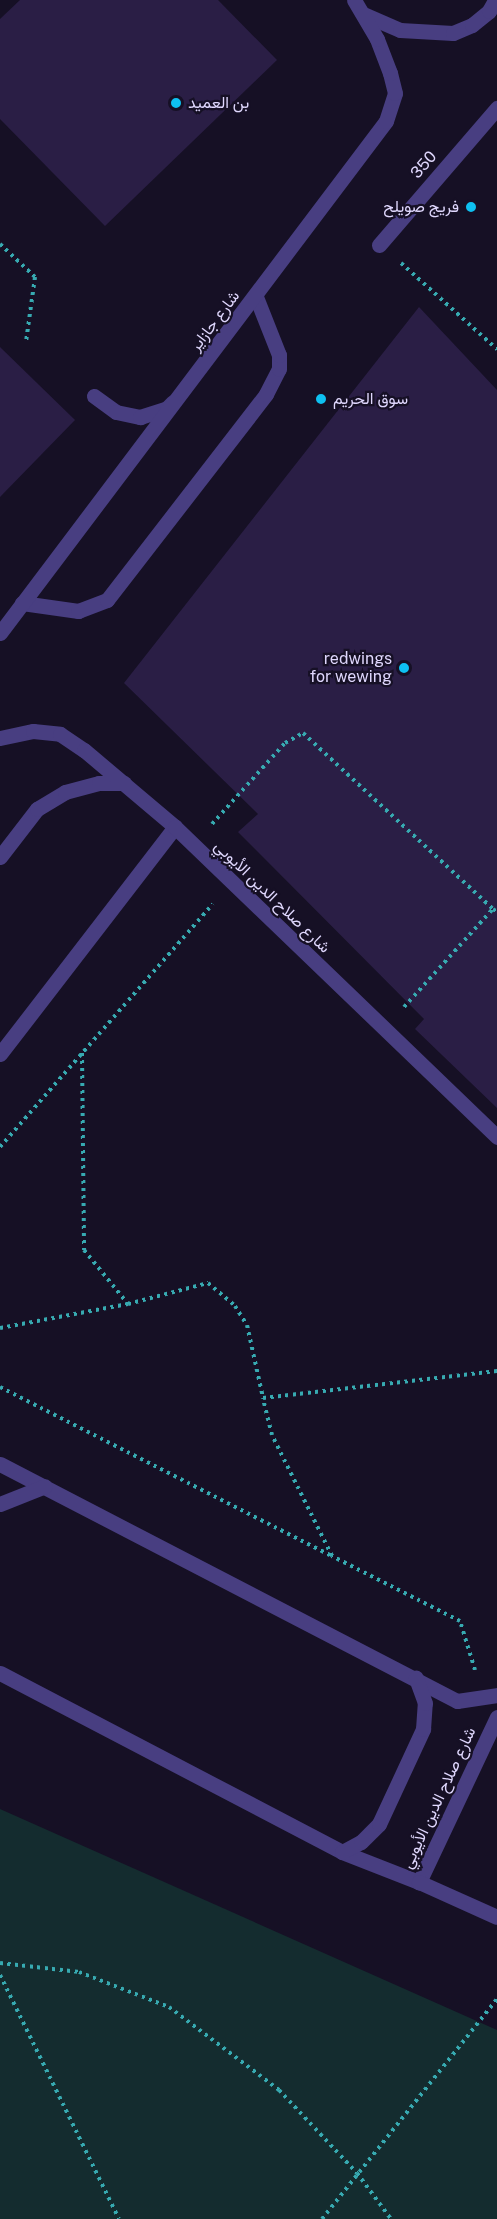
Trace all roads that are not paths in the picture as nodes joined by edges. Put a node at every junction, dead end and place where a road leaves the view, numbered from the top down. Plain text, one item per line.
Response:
1 (354, 0) edge
2 (495, 0) edge
3 (363, 14) junction
4 (497, 108) edge
5 (379, 245) road end
6 (256, 297) junction
7 (186, 389) junction
8 (94, 396) dead end
9 (22, 603) junction
10 (0, 633) edge
11 (1, 736) edge
12 (124, 783) junction
13 (175, 827) junction
14 (0, 857) edge
15 (0, 1054) edge
16 (497, 1137) edge
17 (0, 1464) edge
18 (45, 1486) junction
19 (0, 1504) edge
20 (0, 1673) edge
21 (416, 1678) junction
22 (491, 1697) edge
23 (497, 1717) edge
24 (342, 1852) junction
25 (419, 1882) junction
26 (497, 1917) edge

1 - 3 street, شارع جازاير
2 - 3 street
3 - 6 street, شارع جازاير
4 - 5 street, 350
6 - 7 street, شارع جازاير
6 - 9 street
7 - 8 street
7 - 9 street, شارع جازاير
9 - 10 street, شارع جازاير
11 - 12 street, شارع صلاح الدين الأيوبي
12 - 13 street, شارع صلاح الدين الأيوبي
12 - 14 street
13 - 15 street
13 - 16 street, شارع صلاح الدين الأيوبي
17 - 18 street
18 - 19 street
18 - 21 street
20 - 24 street
21 - 22 street
21 - 24 street
23 - 25 street, شارع صلاح الدين الأيوبي
24 - 25 street
25 - 26 street, شارع صلاح الدين الأيوبي

